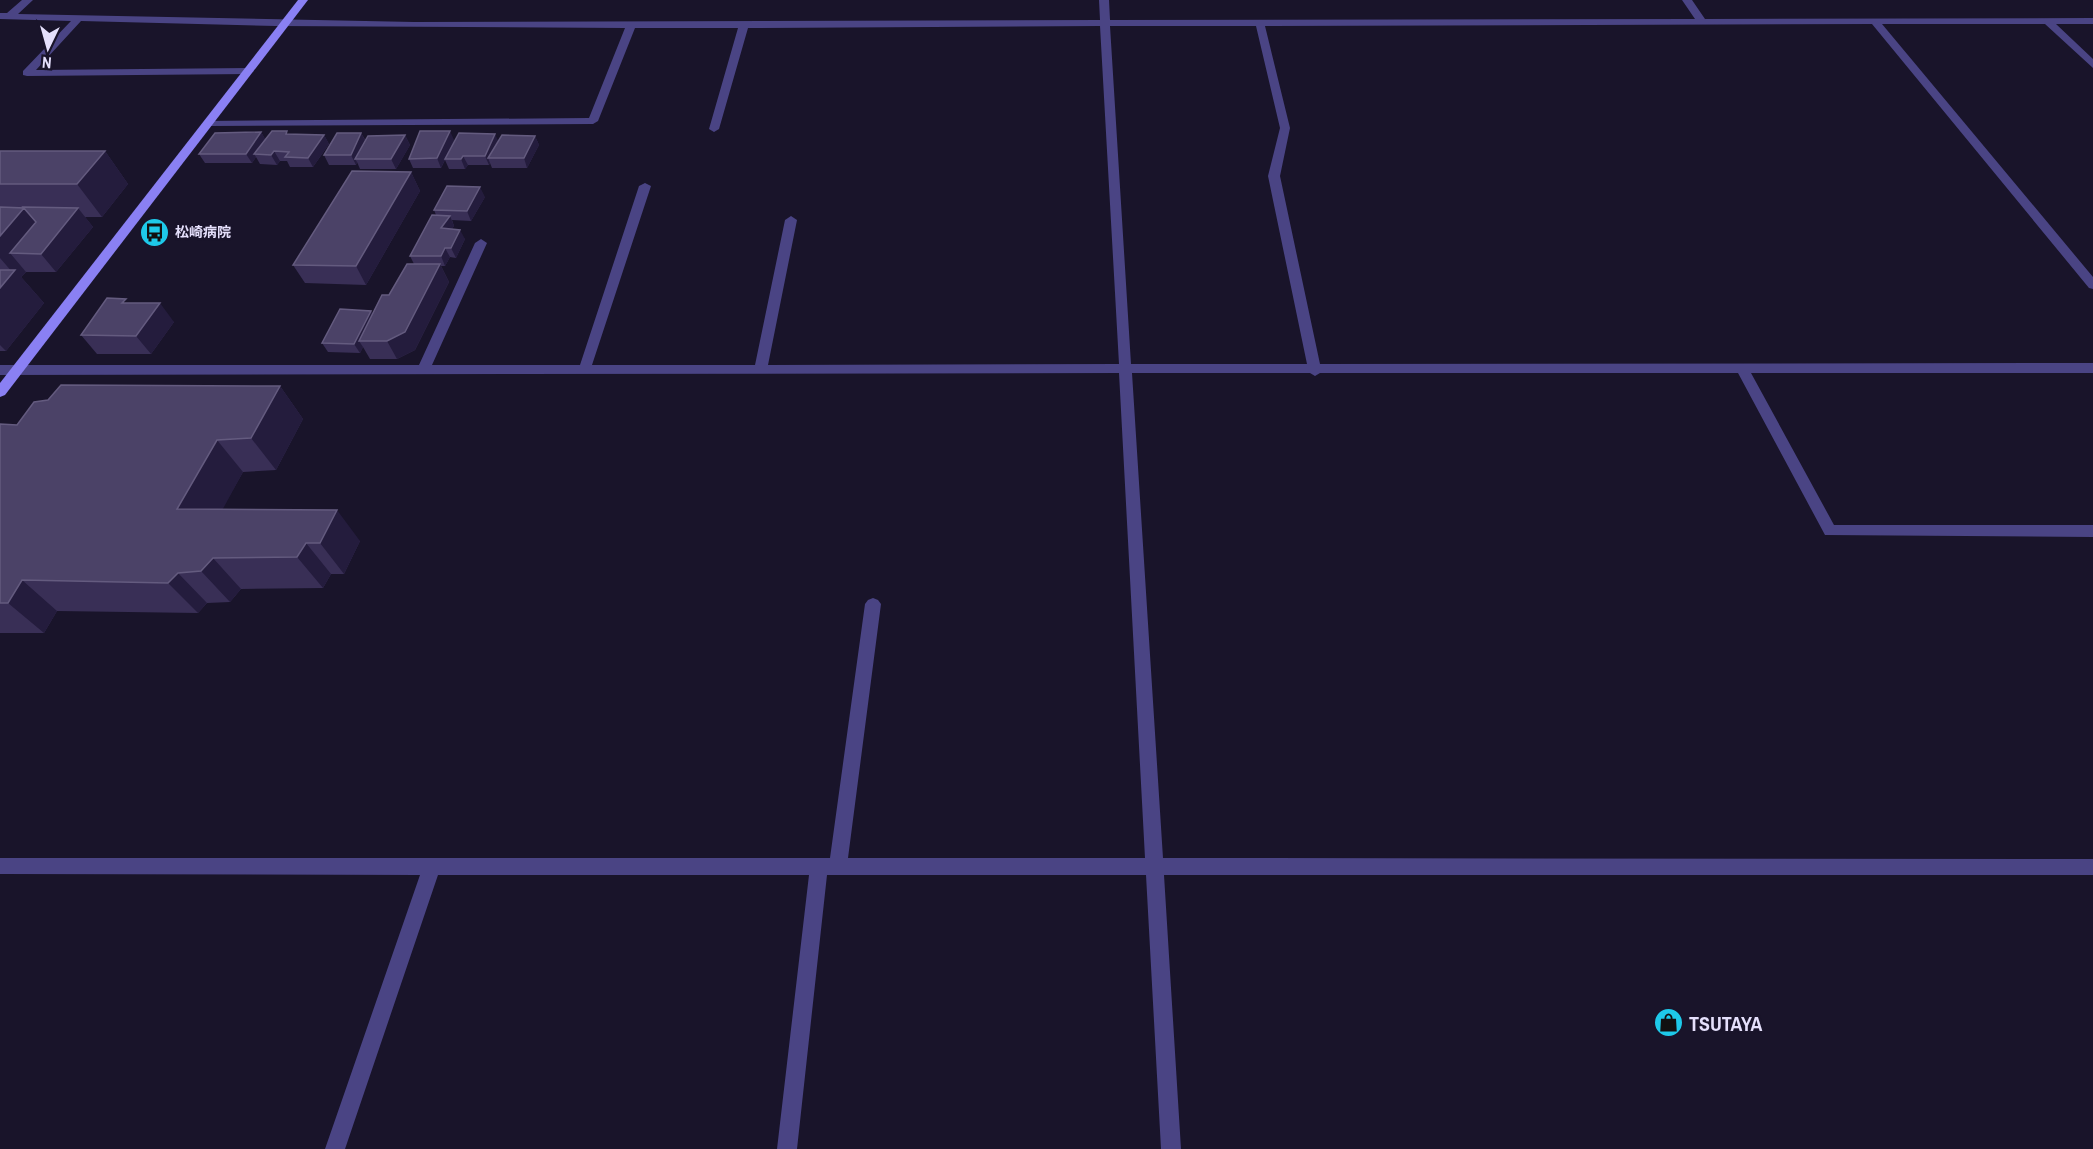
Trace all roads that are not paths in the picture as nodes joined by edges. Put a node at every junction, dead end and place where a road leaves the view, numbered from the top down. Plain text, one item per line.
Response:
1 (28, 0) edge
2 (303, 0) edge
3 (1104, 0) edge
4 (1687, 0) edge
5 (5, 16) edge
6 (79, 18) junction
7 (1874, 21) junction
8 (2047, 21) junction
9 (2093, 21) edge
10 (1105, 22) junction
11 (1702, 22) junction
12 (1260, 23) junction
13 (284, 24) junction
14 (744, 25) junction
15 (631, 26) junction
16 (2093, 65) edge
17 (249, 71) junction
18 (210, 123) junction
19 (714, 129) dead end
20 (645, 186) dead end
21 (791, 220) dead end
22 (481, 243) dead end
23 (2093, 285) edge
24 (2093, 368) edge
25 (1742, 369) junction
26 (0, 370) edge
27 (1315, 370) junction
28 (16, 371) junction
29 (423, 371) junction
30 (584, 371) junction
31 (760, 371) junction
32 (1124, 371) junction
33 (0, 392) edge
34 (2093, 531) edge
35 (873, 604) dead end
36 (829, 865) junction
37 (1156, 865) junction
38 (0, 866) edge
39 (432, 866) junction
40 (2093, 867) edge
41 (335, 1149) edge
42 (787, 1149) edge
43 (1171, 1149) edge

1 - 5 street
2 - 13 street
3 - 10 street
4 - 11 street
5 - 6 street
6 - 13 street
6 - 17 street
7 - 8 street
7 - 11 street
7 - 23 street
8 - 9 street
8 - 16 street
10 - 12 street
10 - 14 street
10 - 32 street
11 - 12 street
12 - 27 street
13 - 15 street
13 - 17 street
14 - 15 street
14 - 19 street
15 - 18 street
17 - 18 street
18 - 28 street
20 - 30 street
21 - 31 street
22 - 29 street
24 - 25 street
25 - 27 street
25 - 34 street
26 - 28 street
27 - 32 street
28 - 29 street
28 - 33 street
29 - 30 street
30 - 31 street
31 - 32 street
32 - 37 street
35 - 36 street
36 - 37 street
36 - 39 street
36 - 42 street
37 - 40 street
37 - 43 street
38 - 39 street
39 - 41 street

